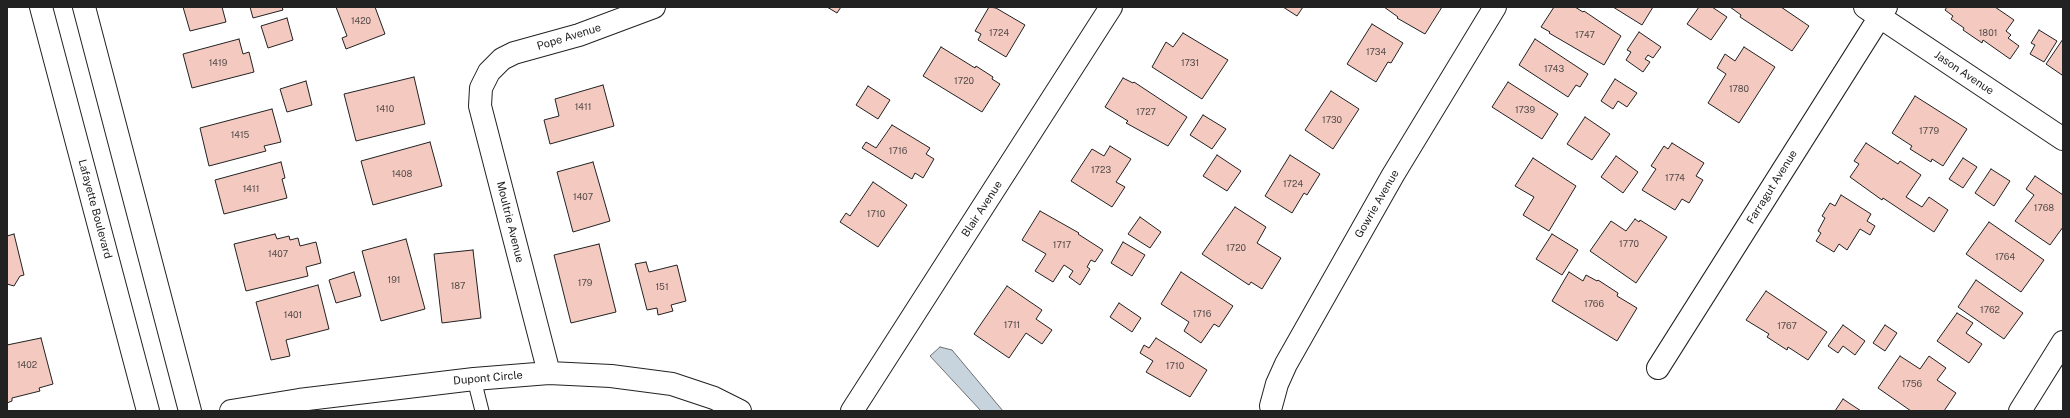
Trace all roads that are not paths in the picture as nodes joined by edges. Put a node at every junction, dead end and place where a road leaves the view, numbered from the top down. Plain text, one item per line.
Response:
1 (41, 7) edge
2 (84, 7) edge
3 (654, 7) edge
4 (1111, 7) edge
5 (1495, 7) edge
6 (1877, 10) edge
7 (489, 72) joint
8 (2063, 140) edge
9 (2063, 342) edge
10 (1658, 368) dead end
11 (549, 373) junction
12 (474, 379) junction
13 (1271, 406) dead end
14 (148, 411) edge
15 (190, 411) edge
16 (231, 411) edge
17 (482, 411) edge
18 (740, 411) edge
19 (852, 411) edge
20 (2020, 411) edge

1 - 14 street, Lafayette Boulevard
2 - 15 street
3 - 7 street, Pope Avenue
4 - 19 street, Blair Avenue
5 - 13 street, Gowrie Avenue
6 - 8 street, Jason Avenue
6 - 10 street, Farragut Avenue
7 - 11 street, Moultrie Avenue
9 - 20 street
11 - 12 street, Dupont Circle
11 - 18 street, Dupont Circle
12 - 16 street, Dupont Circle
12 - 17 lane

